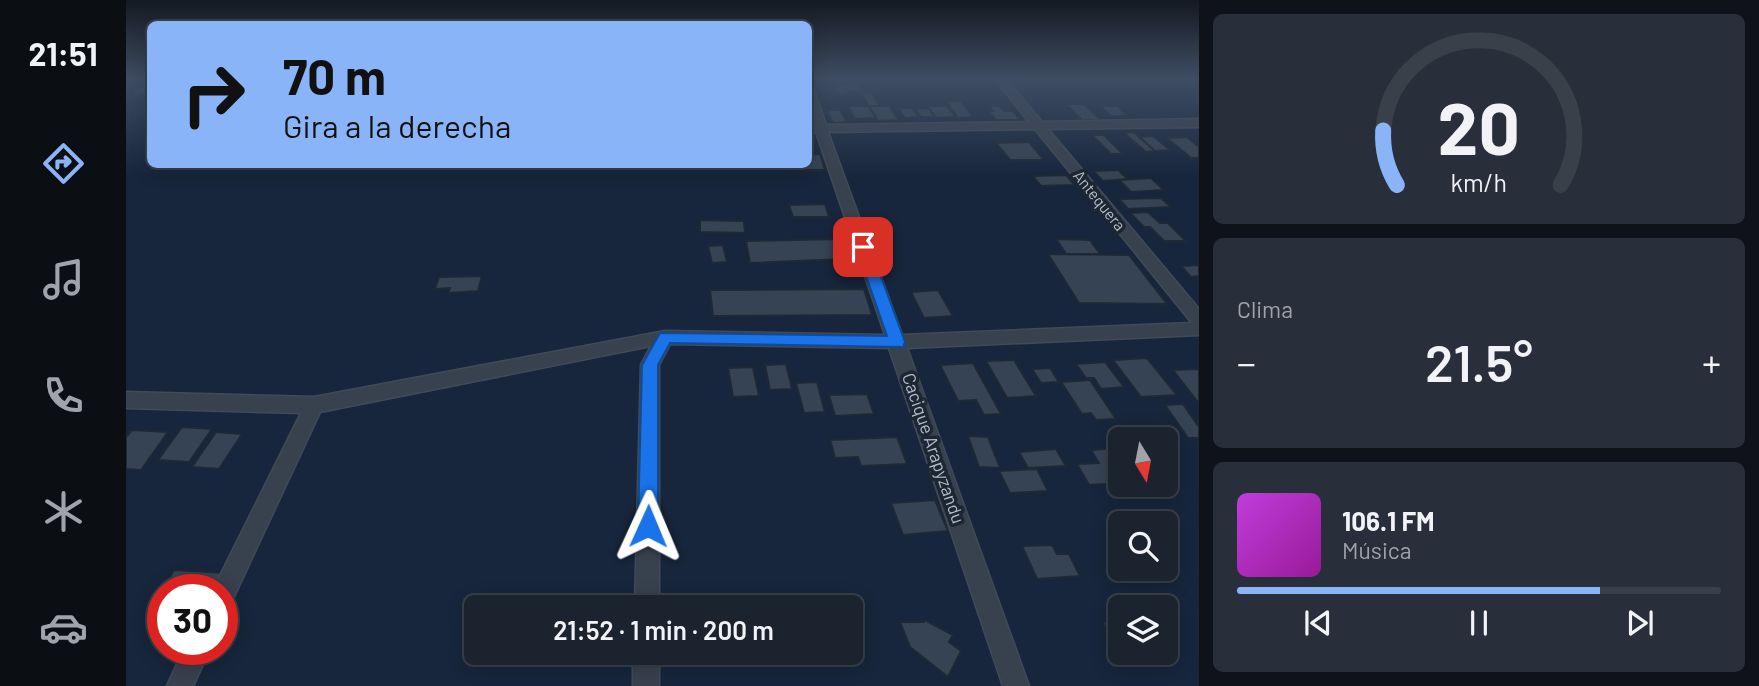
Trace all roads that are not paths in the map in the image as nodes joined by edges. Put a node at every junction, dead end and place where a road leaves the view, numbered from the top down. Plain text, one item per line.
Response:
1 (1028, 112) edge
2 (1199, 123) edge
3 (1040, 126) junction
4 (814, 128) edge
5 (1199, 320) edge
6 (1199, 329) edge
7 (665, 337) junction
8 (897, 342) junction
9 (126, 400) edge
10 (314, 405) junction
11 (233, 574) edge
12 (647, 595) edge
13 (190, 665) edge
14 (646, 665) edge
15 (180, 686) edge
16 (646, 686) edge
17 (1016, 686) edge

1 - 3 street, Antequera
2 - 3 street
3 - 4 street
3 - 5 street, Antequera
4 - 8 street, Cacique Arapyzandu
6 - 8 street
7 - 8 street
7 - 10 street
7 - 12 street
8 - 17 street, Cacique Arapyzandu
9 - 10 street
10 - 11 street
13 - 15 street
14 - 16 street

